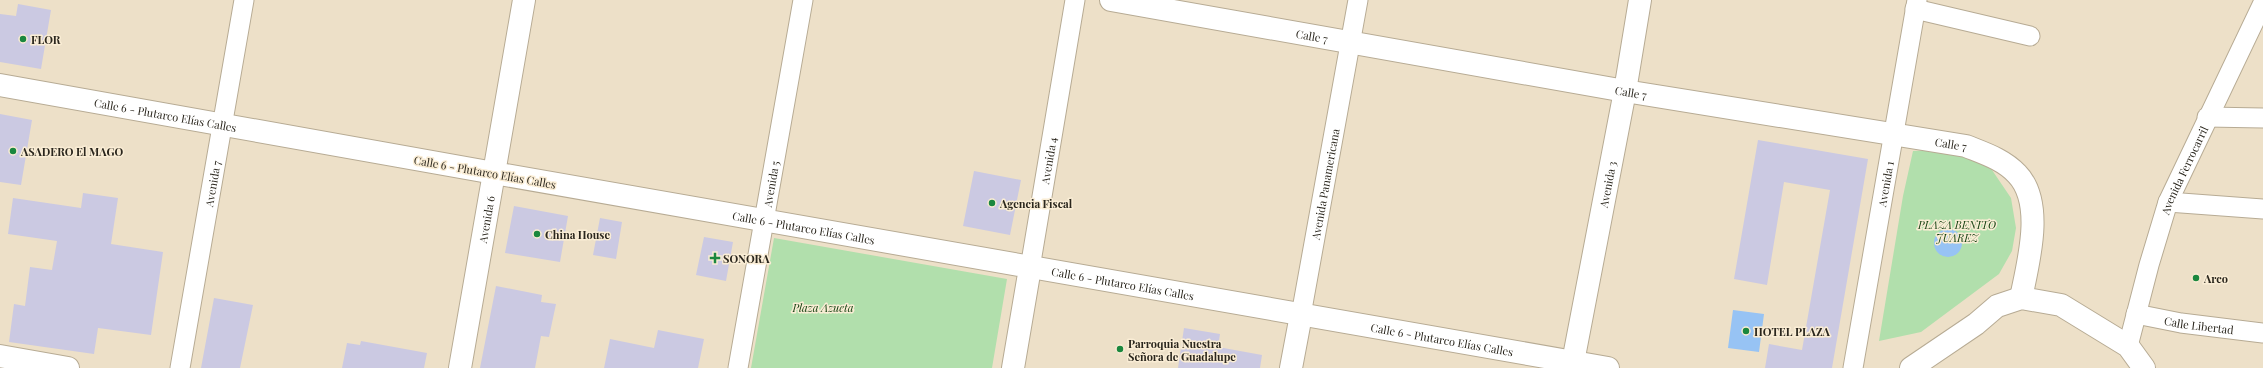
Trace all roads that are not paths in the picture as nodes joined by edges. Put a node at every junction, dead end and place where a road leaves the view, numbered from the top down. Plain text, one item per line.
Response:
1 (244, 0) edge
2 (524, 0) edge
3 (803, 0) edge
4 (1075, 0) edge
5 (1111, 0) edge
6 (1358, 0) edge
7 (1640, 0) edge
8 (2263, 3) edge
9 (1916, 5) edge
10 (2030, 36) dead end
11 (1351, 42) junction
12 (0, 85) edge
13 (1625, 91) junction
14 (2207, 117) junction
15 (2263, 118) edge
16 (222, 125) junction
17 (1893, 136) junction
18 (494, 173) junction
19 (2168, 202) junction
20 (2263, 209) edge
21 (765, 221) junction
22 (1030, 268) junction
23 (2021, 298) junction
24 (2136, 314) junction
25 (1301, 315) junction
26 (2263, 333) edge
27 (2128, 346) junction
28 (0, 356) edge
29 (1573, 365) edge
30 (68, 368) edge
31 (180, 368) edge
32 (460, 368) edge
33 (738, 368) edge
34 (1013, 368) edge
35 (1291, 368) edge
36 (1608, 368) edge
37 (1853, 368) edge
38 (1911, 368) edge
39 (2144, 368) edge

1 - 16 street, Avenida 7
2 - 18 main road, Avenida 6
3 - 21 street, Avenida 5
4 - 22 street, Avenida 4
5 - 11 main road, Calle 7
6 - 11 street, Avenida Panamericana
7 - 13 main road, Avenida 3
8 - 14 street, Avenida Ferrocarril
9 - 10 street
9 - 17 street, Avenida 1
11 - 13 main road, Calle 7
11 - 25 street, Avenida Panamericana
12 - 16 main road, Calle 6 - Plutarco Elías Calles
13 - 17 main road, Calle 7
13 - 29 main road, Avenida 3
14 - 15 street
14 - 19 street, Avenida Ferrocarril
16 - 18 main road, Calle 6 - Plutarco Elías Calles
16 - 31 street, Avenida 7
17 - 23 main road, Calle 7
17 - 37 street, Avenida 1
18 - 21 main road, Calle 6 - Plutarco Elías Calles
18 - 32 main road, Avenida 6
19 - 20 street
19 - 24 street, Avenida Ferrocarril
21 - 22 main road, Calle 6 - Plutarco Elías Calles
21 - 33 street, Avenida 5
22 - 25 main road, Calle 6 - Plutarco Elías Calles
22 - 34 main road, Avenida 4
23 - 27 main road
23 - 38 main road
24 - 26 street, Calle Libertad
24 - 27 street, Avenida Ferrocarril
25 - 29 main road, Calle 6 - Plutarco Elías Calles
25 - 35 main road, Avenida Panamericana
27 - 39 main road
28 - 30 main road
29 - 36 main road, Calle 6 - Plutarco Elías Calles

